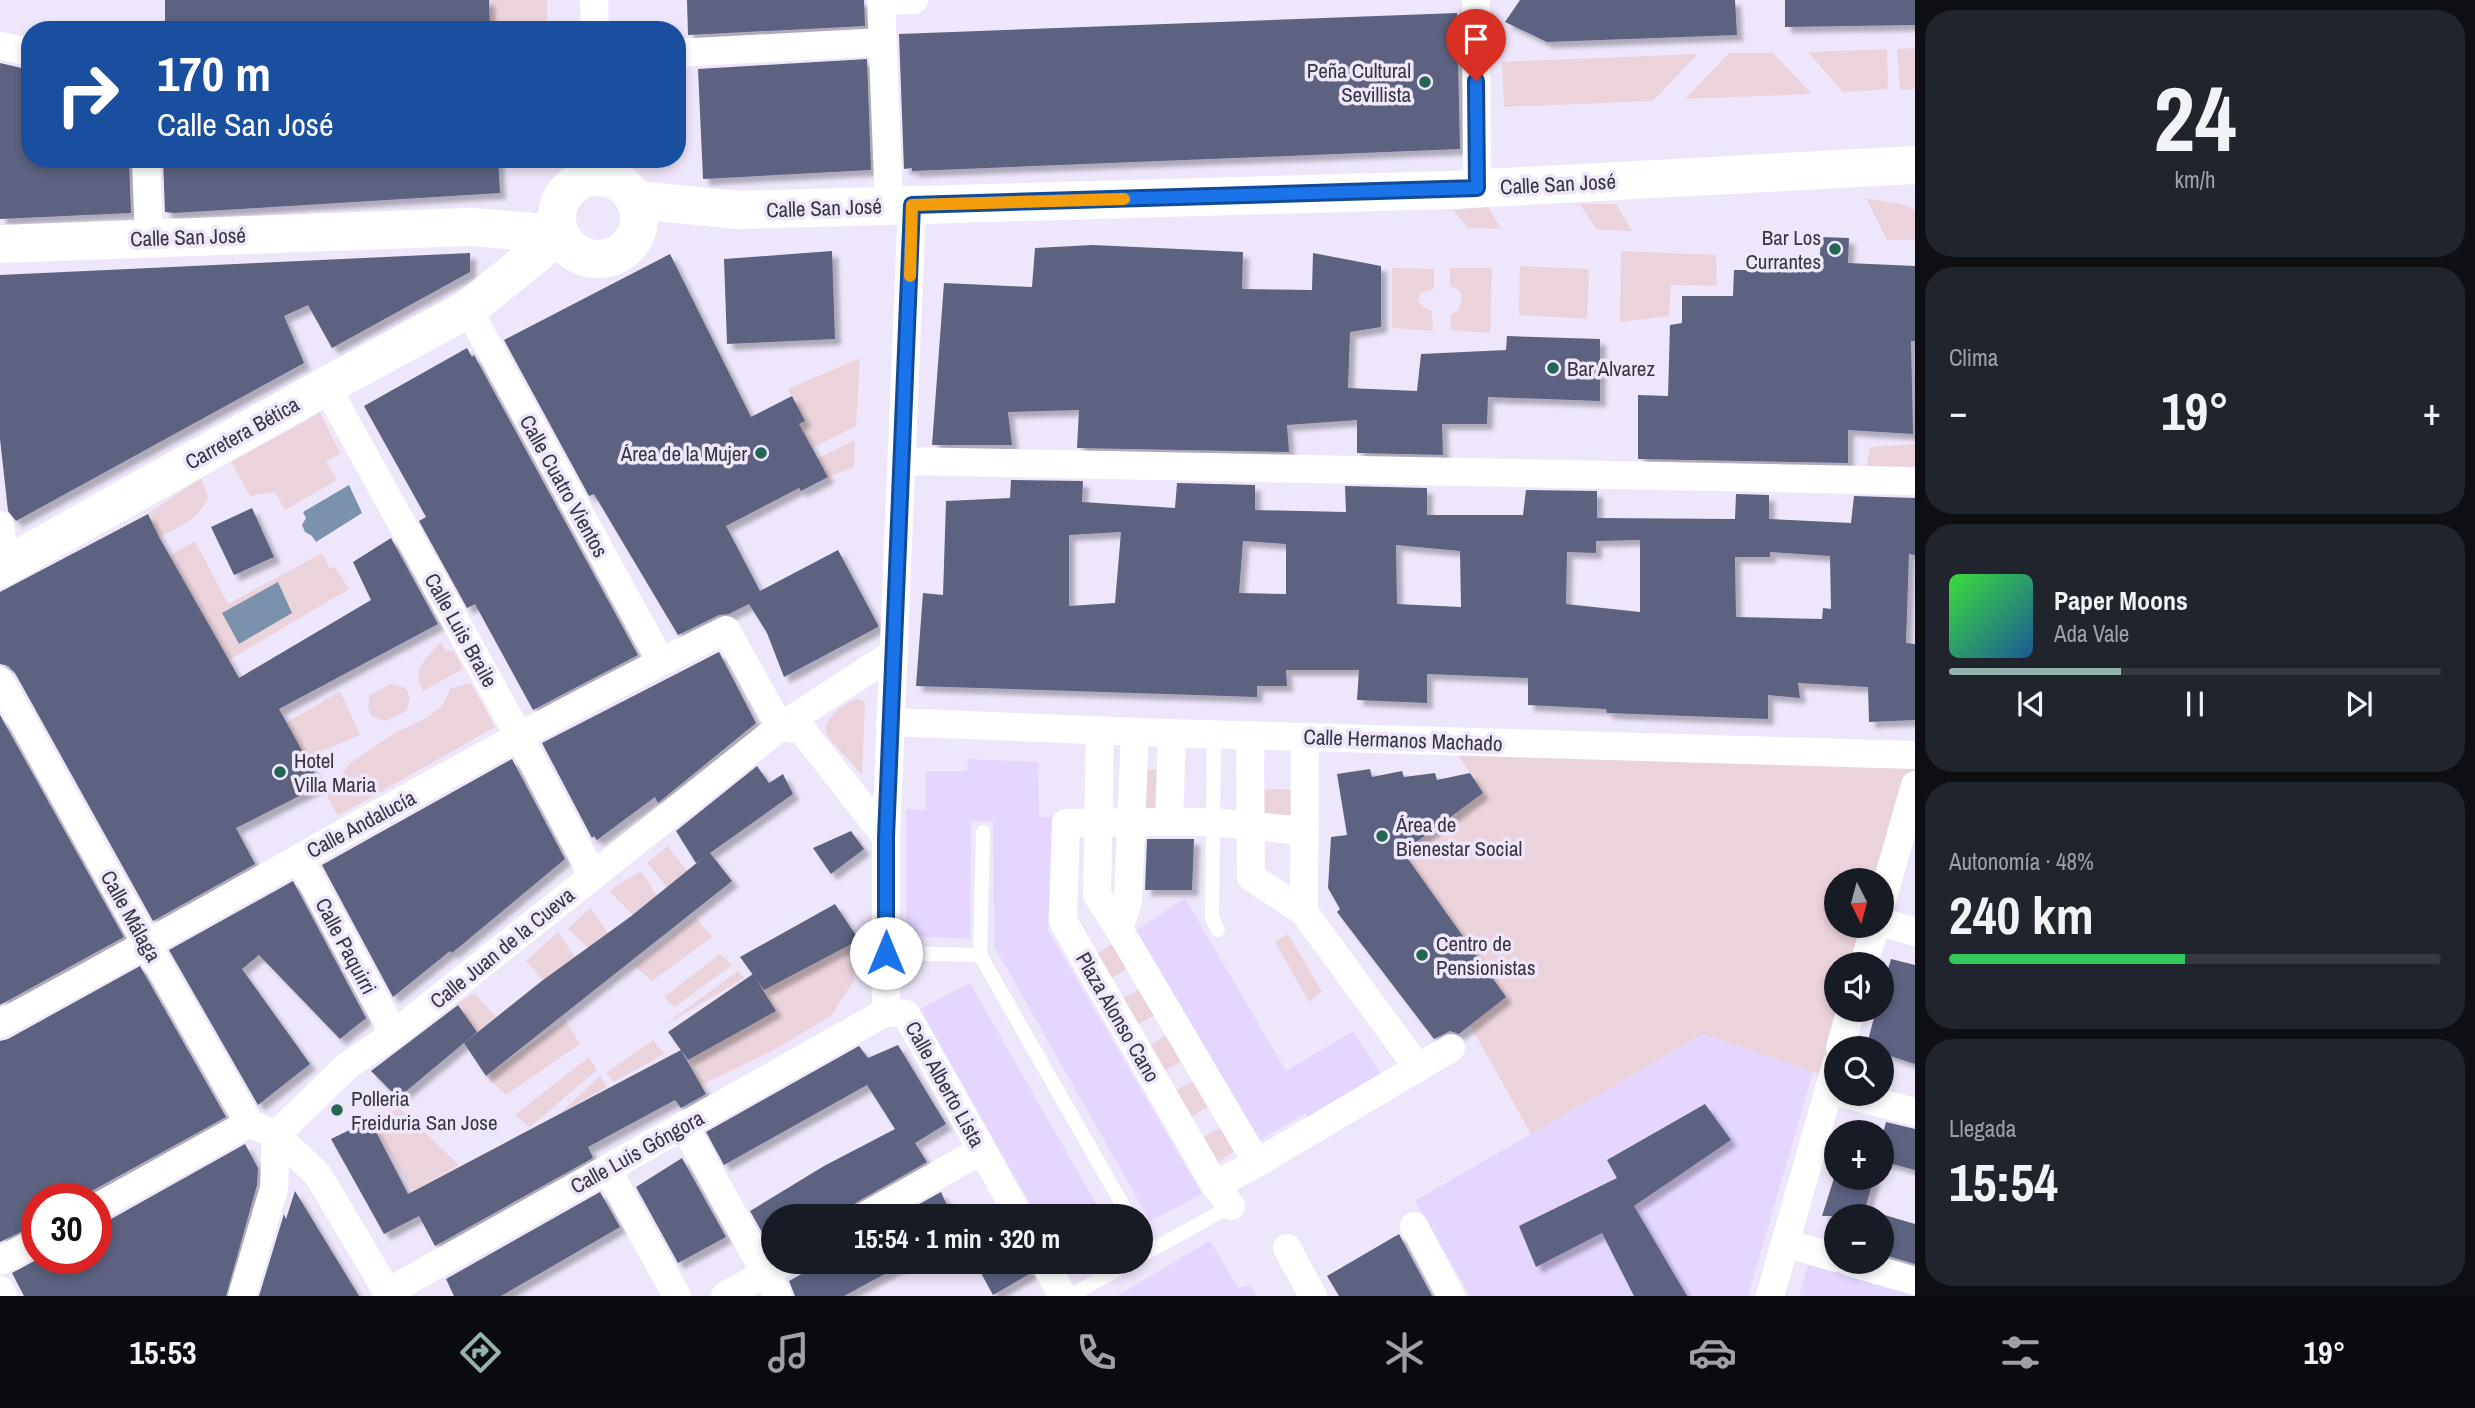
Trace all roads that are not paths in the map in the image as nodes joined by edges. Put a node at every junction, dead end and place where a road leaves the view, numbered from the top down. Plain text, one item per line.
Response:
1 (594, 0) edge
2 (914, 0) edge
3 (1476, 0) edge
4 (881, 1) edge
5 (595, 21) edge
6 (882, 42) junction
7 (0, 46) edge
8 (21, 50) edge
9 (686, 52) edge
10 (1915, 165) edge
11 (146, 168) edge
12 (604, 187) edge
13 (1477, 188) junction
14 (901, 205) junction
15 (470, 227) junction
16 (375, 230) junction
17 (149, 238) junction
18 (566, 241) junction
19 (0, 244) edge
20 (475, 303) junction
21 (326, 386) junction
22 (902, 461) junction
23 (1915, 481) edge
24 (0, 525) edge
25 (3, 568) edge
26 (894, 653) junction
27 (661, 662) junction
28 (0, 681) edge
29 (890, 722) junction
30 (780, 727) junction
31 (1100, 731) junction
32 (1135, 732) junction
33 (1172, 733) junction
34 (1214, 734) junction
35 (1250, 735) junction
36 (1306, 737) junction
37 (520, 738) junction
38 (1915, 755) edge
39 (1915, 785) edge
40 (1098, 822) junction
41 (1131, 822) junction
42 (1169, 822) junction
43 (1213, 822) junction
44 (1251, 827) junction
45 (1304, 831) junction
46 (983, 832) dead end
47 (886, 837) junction
48 (299, 858) junction
49 (1891, 868) edge
50 (593, 876) junction
51 (1304, 912) junction
52 (1894, 926) edge
53 (1119, 929) junction
54 (1218, 930) dead end
55 (1915, 932) edge
56 (147, 945) junction
57 (886, 953) junction
58 (980, 955) junction
59 (1145, 973) junction
60 (1107, 997) junction
61 (886, 1012) junction
62 (1172, 1019) junction
63 (0, 1024) edge
64 (394, 1034) junction
65 (1134, 1043) junction
66 (1451, 1048) dead end
67 (1198, 1064) junction
68 (1418, 1068) junction
69 (1159, 1087) junction
70 (1894, 1105) edge
71 (1829, 1106) edge
72 (1915, 1112) edge
73 (1228, 1115) junction
74 (249, 1123) junction
75 (684, 1126) junction
76 (276, 1135) junction
77 (1188, 1137) junction
78 (982, 1150) junction
79 (1257, 1163) junction
80 (607, 1169) junction
81 (1223, 1196) junction
82 (112, 1199) edge
83 (886, 1204) edge
84 (1011, 1204) edge
85 (1122, 1204) edge
86 (1414, 1226) dead end
87 (1785, 1243) junction
88 (1153, 1247) edge
89 (1287, 1248) dead end
90 (21, 1250) edge
91 (1824, 1254) edge
92 (0, 1261) edge
93 (1051, 1274) edge
94 (1109, 1274) edge
95 (1891, 1274) edge
96 (776, 1277) edge
97 (1915, 1281) edge
98 (0, 1290) edge
99 (389, 1294) edge
100 (4, 1296) edge
101 (242, 1296) edge
102 (677, 1296) edge
103 (725, 1296) edge
104 (1063, 1296) edge
105 (1070, 1296) edge
106 (1313, 1296) edge
107 (1451, 1296) edge
108 (1770, 1296) edge

1 - 5 street
2 - 4 street
3 - 13 street
4 - 6 street, Calle Alberto Lista
6 - 9 street
6 - 14 street, Calle Alberto Lista
7 - 8 street
10 - 13 main road, Calle San José
11 - 17 street
12 - 14 main road, Calle San José
12 - 16 main road, Calle San José
12 - 18 main road
12 - 18 main road, Calle San José
13 - 14 main road, Calle San José
14 - 22 street, Calle Alberto Lista
15 - 16 main road, Calle San José
15 - 18 main road, Calle San José
15 - 20 main road
16 - 17 main road, Calle San José
17 - 19 main road, Calle San José
18 - 20 main road, Carretera Bética
20 - 21 main road, Carretera Bética
20 - 27 street, Calle Cuatro Vientos
21 - 25 main road, Carretera Bética
21 - 37 street, Calle Luis Braile
22 - 23 street
22 - 26 street, Calle Alberto Lista
24 - 25 street
26 - 29 street, Calle Alberto Lista
26 - 30 street, Calle Juan de la Cueva
27 - 30 street, Calle Andalucía
27 - 37 street, Calle Andalucía
28 - 56 street, Calle Málaga
29 - 31 street, Calle Hermanos Machado
29 - 47 street, Calle Alberto Lista
30 - 47 street
30 - 50 street, Calle Juan de la Cueva
31 - 32 street, Calle Hermanos Machado
31 - 40 street
32 - 33 street, Calle Hermanos Machado
32 - 41 street
33 - 34 street, Calle Hermanos Machado
33 - 42 street
34 - 35 street, Calle Hermanos Machado
34 - 43 lane
35 - 36 street, Calle Hermanos Machado
35 - 44 street
36 - 38 street, Calle Hermanos Machado
36 - 45 street
37 - 48 street, Calle Andalucía
37 - 50 street, Calle Luis Braile
39 - 49 street
40 - 41 street, Plaza Alonso Cano
40 - 53 street
40 - 60 street, Plaza Alonso Cano
41 - 42 street, Plaza Alonso Cano
41 - 53 street
42 - 43 street, Plaza Alonso Cano
43 - 44 street, Plaza Alonso Cano
43 - 54 lane
44 - 45 street, Plaza Alonso Cano
44 - 51 street
45 - 51 street
46 - 58 lane
47 - 57 street, Calle Alberto Lista
48 - 56 street, Calle Andalucía
48 - 64 street, Calle Paquirri
50 - 64 street, Calle Juan de la Cueva
51 - 68 street
52 - 55 street
53 - 59 street
56 - 63 street, Calle Andalucía
56 - 74 street, Calle Málaga
57 - 58 lane
57 - 61 street, Calle Alberto Lista
58 - 85 lane
59 - 60 street
59 - 62 street
60 - 65 street, Plaza Alonso Cano
61 - 75 street, Calle Luis Góngora
61 - 78 street, Calle Alberto Lista
62 - 65 street
62 - 67 street
64 - 76 street, Calle Juan de la Cueva
65 - 69 street, Plaza Alonso Cano
66 - 68 street
67 - 69 street
67 - 73 street
68 - 79 street
69 - 77 street, Plaza Alonso Cano
70 - 72 street
71 - 87 street
73 - 77 street
73 - 79 street
74 - 76 street
74 - 82 street
75 - 80 street, Calle Luis Góngora
75 - 96 street
76 - 99 street
76 - 101 street
77 - 81 street, Plaza Alonso Cano
78 - 83 street
78 - 84 street, Calle Alberto Lista
79 - 81 street
80 - 99 street, Calle Luis Góngora
80 - 102 street
81 - 88 lane
86 - 107 street
87 - 91 street
87 - 108 street
89 - 106 street
90 - 92 street
93 - 104 street
94 - 105 lane
95 - 97 street
96 - 103 street
98 - 100 street

